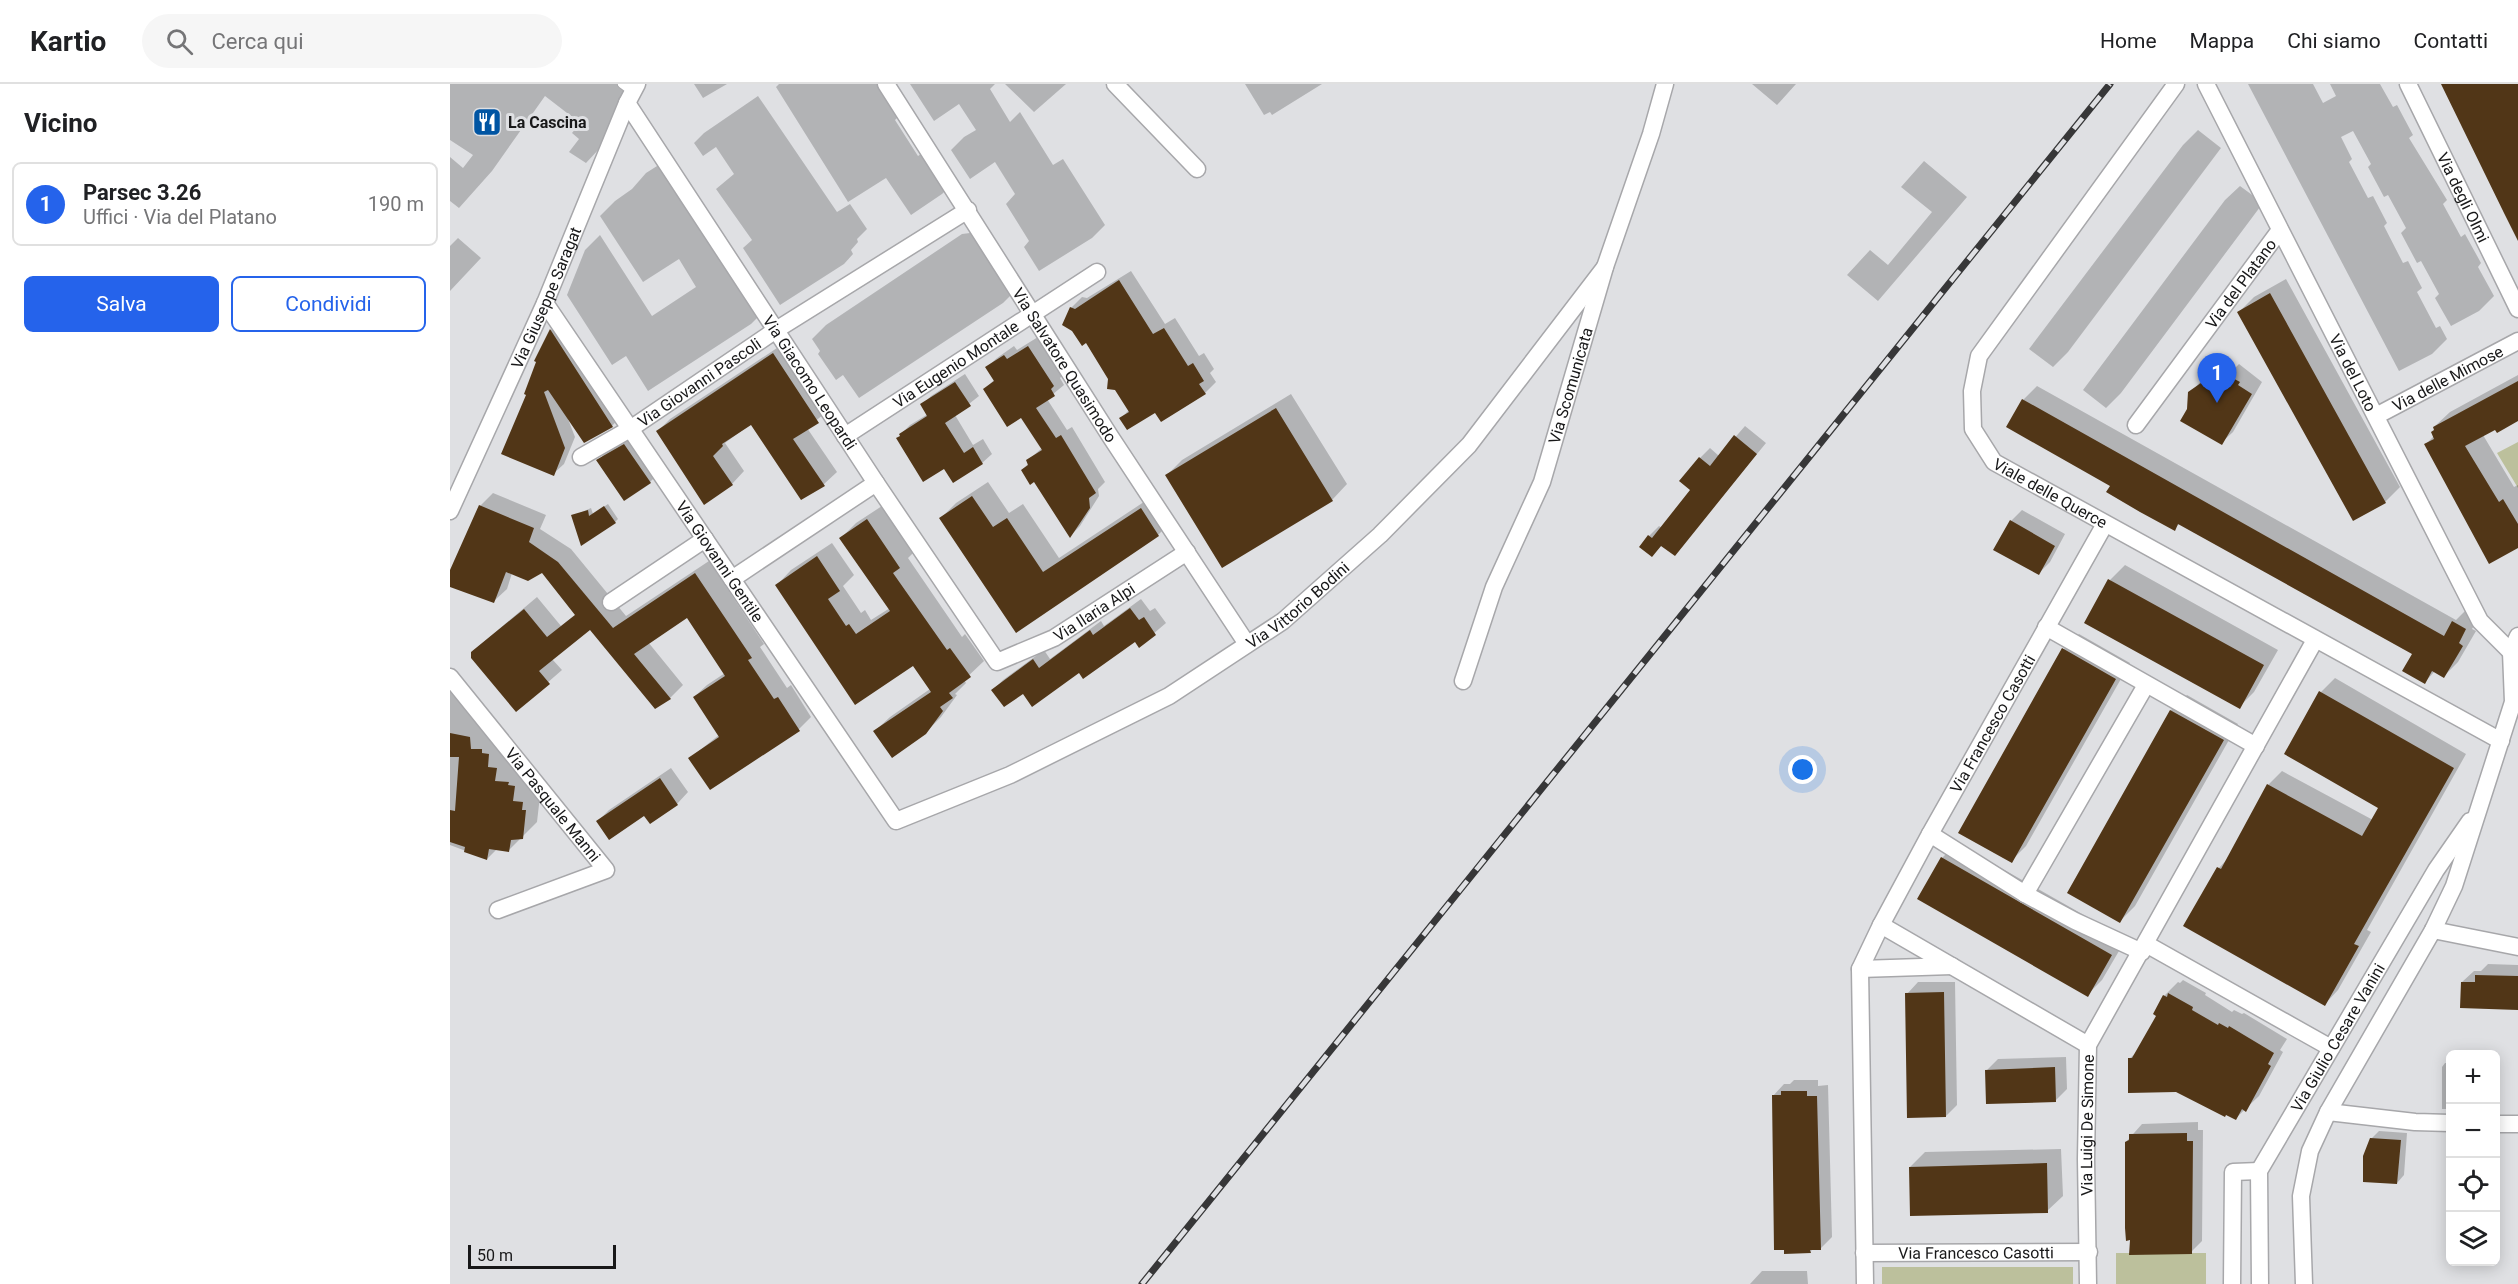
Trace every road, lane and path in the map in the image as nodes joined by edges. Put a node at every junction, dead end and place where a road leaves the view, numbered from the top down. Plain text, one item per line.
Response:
1 (886, 84) edge
2 (1115, 84) edge
3 (1665, 84) edge
4 (2176, 84) edge
5 (2205, 84) edge
6 (2408, 84) edge
7 (630, 91) edge
8 (1197, 169) dead end
9 (968, 210) junction
10 (2280, 230) junction
11 (1605, 267) junction
12 (1096, 272) dead end
13 (545, 303) junction
14 (2518, 309) edge
15 (1032, 312) junction
16 (776, 330) junction
17 (2518, 341) edge
18 (2376, 416) junction
19 (2136, 425) dead end
20 (630, 429) junction
21 (845, 436) junction
22 (581, 457) dead end
23 (876, 483) junction
24 (450, 511) edge
25 (2105, 524) junction
26 (705, 539) junction
27 (1187, 552) junction
28 (732, 579) junction
29 (611, 602) dead end
30 (2046, 627) junction
31 (2518, 636) edge
32 (2315, 640) junction
33 (1247, 644) junction
34 (2511, 652) junction
35 (997, 662) joint
36 (450, 677) edge
37 (1463, 681) dead end
38 (2146, 685) junction
39 (2515, 703) edge
40 (2501, 741) junction
41 (2256, 746) junction
42 (2479, 808) junction
43 (896, 821) joint
44 (1930, 834) junction
45 (2025, 894) junction
46 (498, 910) dead end
47 (1881, 925) junction
48 (2433, 930) junction
49 (2518, 947) edge
50 (2144, 948) junction
51 (1952, 966) junction
52 (1860, 969) junction
53 (2088, 1045) junction
54 (2331, 1048) junction
55 (2328, 1112) junction
56 (2446, 1123) edge
57 (2500, 1124) edge
58 (2518, 1124) edge
59 (2259, 1172) junction
60 (2089, 1252) junction
61 (1864, 1253) junction
62 (1864, 1284) edge
63 (2088, 1284) edge
64 (2232, 1284) edge
65 (2260, 1284) edge
66 (2304, 1284) edge

1 - 9 street, Via Salvatore Quasimodo
2 - 8 street
3 - 11 street, Via Scomunicata
4 - 25 street, Viale delle Querce
5 - 10 street, Via del Loto
6 - 14 street, Via degli Olmi
7 - 13 street, Via Giuseppe Saragat
7 - 16 street, Via Giacomo Leopardi
9 - 15 street, Via Salvatore Quasimodo
9 - 16 street, Via Giovanni Pascoli
10 - 18 street, Via del Loto
10 - 19 street, Via del Platano
11 - 33 street, Via Vittorio Bodini
11 - 37 street, Via Scomunicata
12 - 15 street, Via Eugenio Montale
13 - 20 street, Via Giovanni Gentile
13 - 24 street, Via Giuseppe Saragat
15 - 21 street, Via Eugenio Montale
15 - 27 street, Via Salvatore Quasimodo
16 - 20 street, Via Giovanni Pascoli
16 - 21 street, Via Giacomo Leopardi
17 - 18 street, Via delle Mimose
18 - 34 street, Via del Loto
20 - 22 street, Via Giovanni Pascoli
20 - 26 street, Via Giovanni Gentile
21 - 23 street, Via Giacomo Leopardi
23 - 28 street
23 - 35 street, Via Giacomo Leopardi
25 - 30 street, Via Francesco Casotti
25 - 32 street, Viale delle Querce
26 - 28 street, Via Giovanni Gentile
26 - 29 street
27 - 33 street, Via Salvatore Quasimodo
27 - 35 street, Via Ilaria Alpi
28 - 43 street, Via Giovanni Gentile
30 - 38 street
30 - 44 street, Via Francesco Casotti
31 - 34 street
32 - 40 street, Viale delle Querce
32 - 41 street, Via Luigi De Simone
33 - 43 street, Via Vittorio Bodini
34 - 39 street
36 - 46 street, Via Pasquale Manni
38 - 41 street
38 - 45 street
39 - 40 street
40 - 42 street
41 - 50 street, Via Luigi De Simone
42 - 48 street
42 - 54 street, Via Giulio Cesare Vanini
44 - 45 street
44 - 47 street, Via Francesco Casotti
45 - 50 street
47 - 51 street
47 - 52 street, Via Francesco Casotti
48 - 49 street
48 - 55 street
50 - 53 street, Via Luigi De Simone
50 - 54 street
51 - 52 street
51 - 53 street
52 - 61 street, Via Francesco Casotti
53 - 60 street, Via Luigi De Simone
54 - 59 street, Via Giulio Cesare Vanini
55 - 56 street
55 - 66 street
57 - 58 street
59 - 64 street
59 - 65 street
60 - 61 street, Via Francesco Casotti
60 - 63 street, Via Luigi De Simone
61 - 62 street, Via Francesco Casotti

